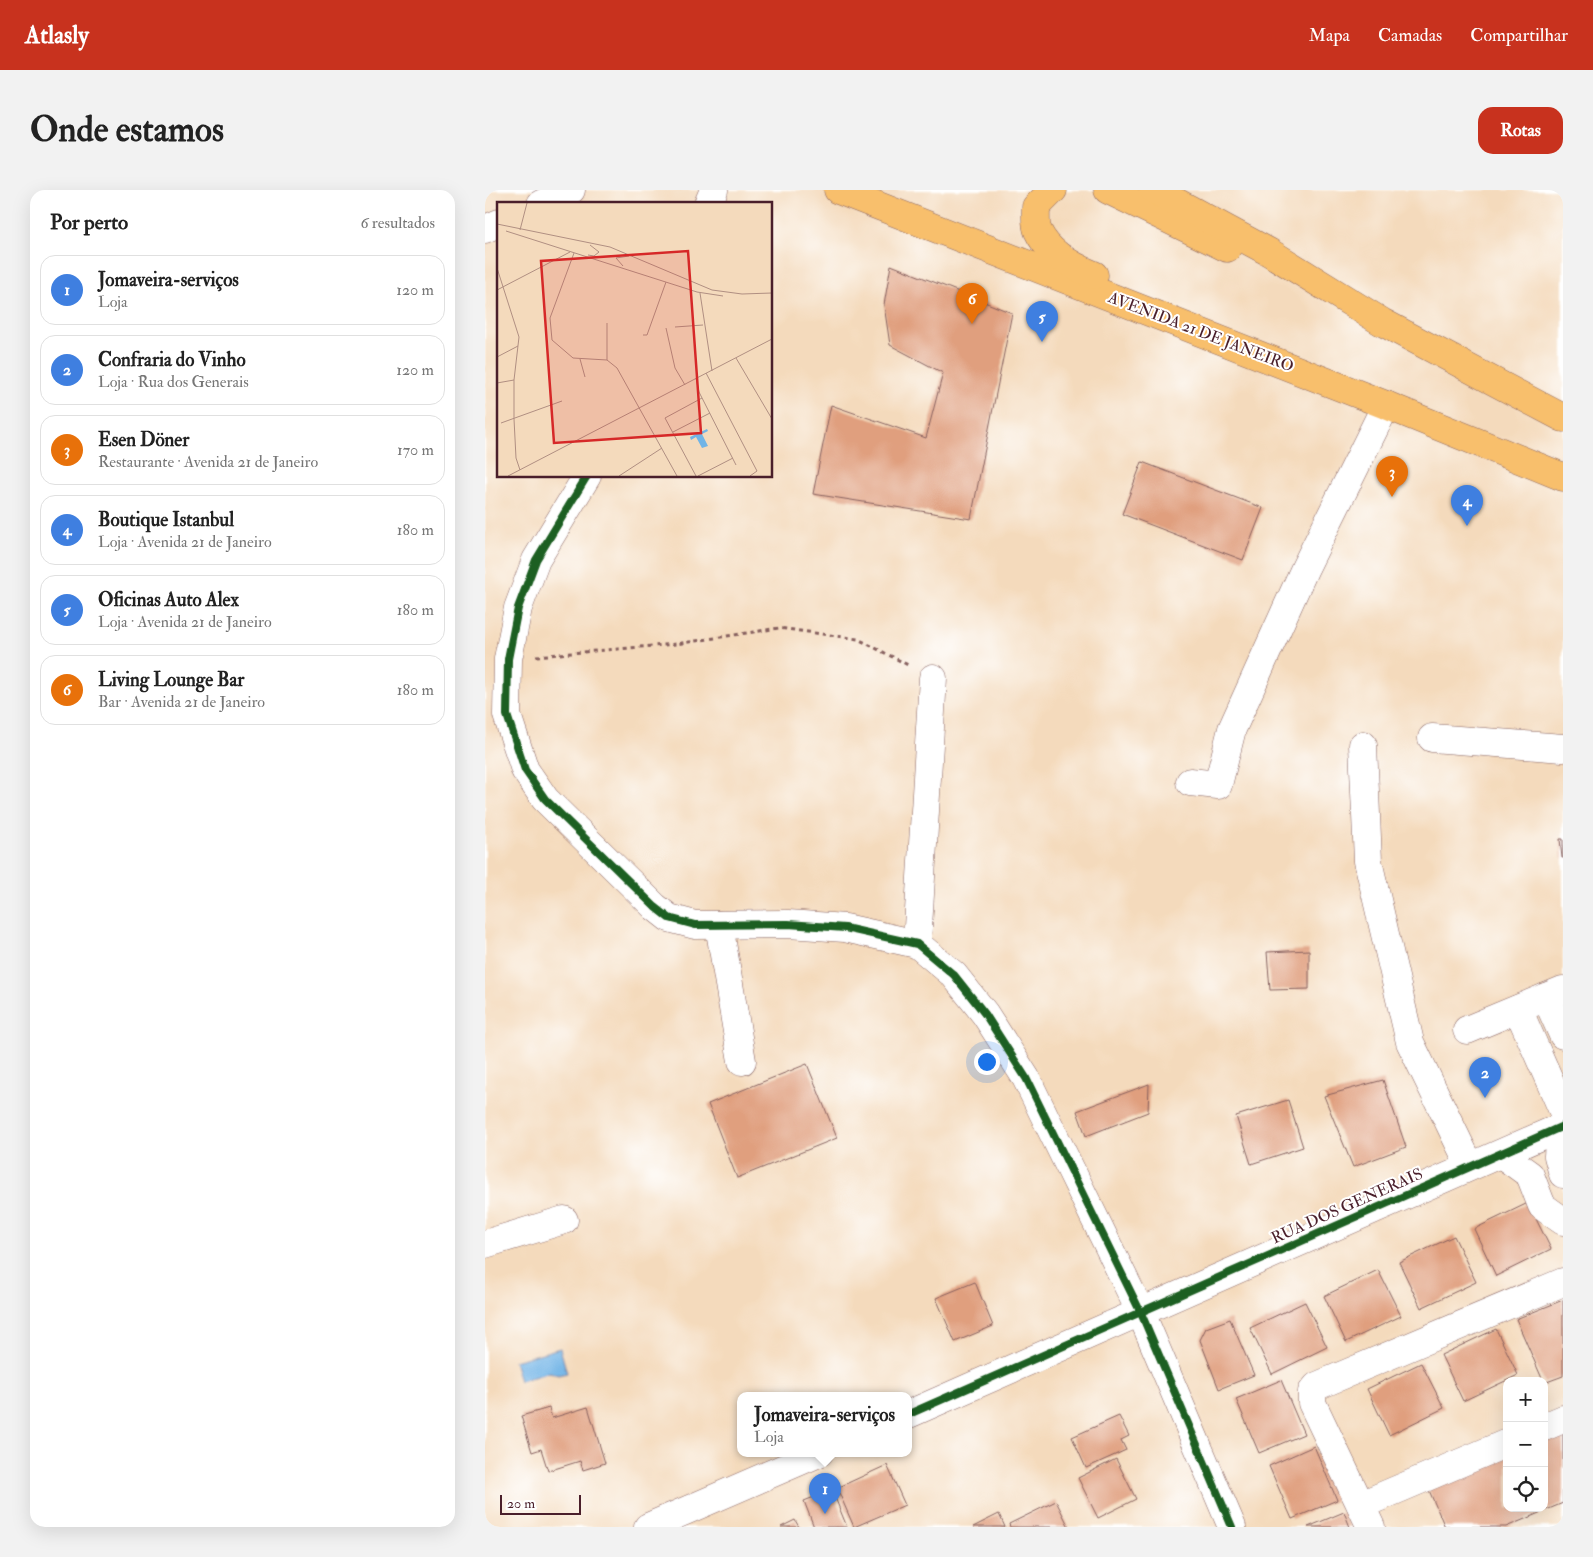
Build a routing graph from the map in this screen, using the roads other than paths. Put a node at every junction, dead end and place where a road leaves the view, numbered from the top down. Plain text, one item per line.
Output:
1 (571, 190) edge
2 (714, 190) edge
3 (838, 190) edge
4 (1053, 190) edge
5 (1108, 190) edge
6 (1154, 190) edge
7 (545, 202) edge
8 (709, 202) edge
9 (497, 224) edge
10 (485, 229) edge
11 (1382, 322) junction
12 (1353, 392) junction
13 (1386, 404) junction
14 (1563, 418) edge
15 (1563, 477) edge
16 (586, 478) edge
17 (933, 678) road end
18 (1432, 738) dead end
19 (1363, 745) dead end
20 (1563, 748) edge
21 (1190, 782) dead end
22 (719, 925) junction
23 (917, 944) junction
24 (1555, 993) edge
25 (1517, 1009) junction
26 (1467, 1030) dead end
27 (1563, 1035) edge
28 (742, 1061) dead end
29 (1562, 1121) edge
30 (1501, 1154) junction
31 (1470, 1166) junction
32 (1563, 1174) edge
33 (1557, 1212) edge
34 (564, 1220) dead end
35 (485, 1244) edge
36 (1563, 1282) edge
37 (1141, 1312) junction
38 (912, 1413) edge
39 (1563, 1419) edge
40 (1548, 1425) edge
41 (1503, 1445) edge
42 (810, 1457) edge
43 (1366, 1516) edge
44 (648, 1527) edge
45 (1232, 1527) edge

1 - 7 street
2 - 8 street
3 - 12 main road, AVENIDA 21 DE JANEIRO
4 - 12 main road
5 - 11 main road
6 - 11 main road
9 - 10 street
11 - 14 main road
12 - 13 main road, AVENIDA 21 DE JANEIRO
13 - 15 main road, AVENIDA 21 DE JANEIRO
13 - 21 street
16 - 22 street
17 - 23 street
18 - 20 street
19 - 31 street
22 - 23 street
22 - 28 street
23 - 37 street
24 - 25 street
24 - 27 street
25 - 26 street
25 - 29 street
29 - 30 street, RUA DOS GENERAIS
29 - 32 street
30 - 31 street, RUA DOS GENERAIS
30 - 33 street
31 - 37 street, RUA DOS GENERAIS
34 - 35 street
36 - 43 street
37 - 38 street, RUA DOS GENERAIS
37 - 45 street
39 - 40 street
41 - 43 street
42 - 44 street

